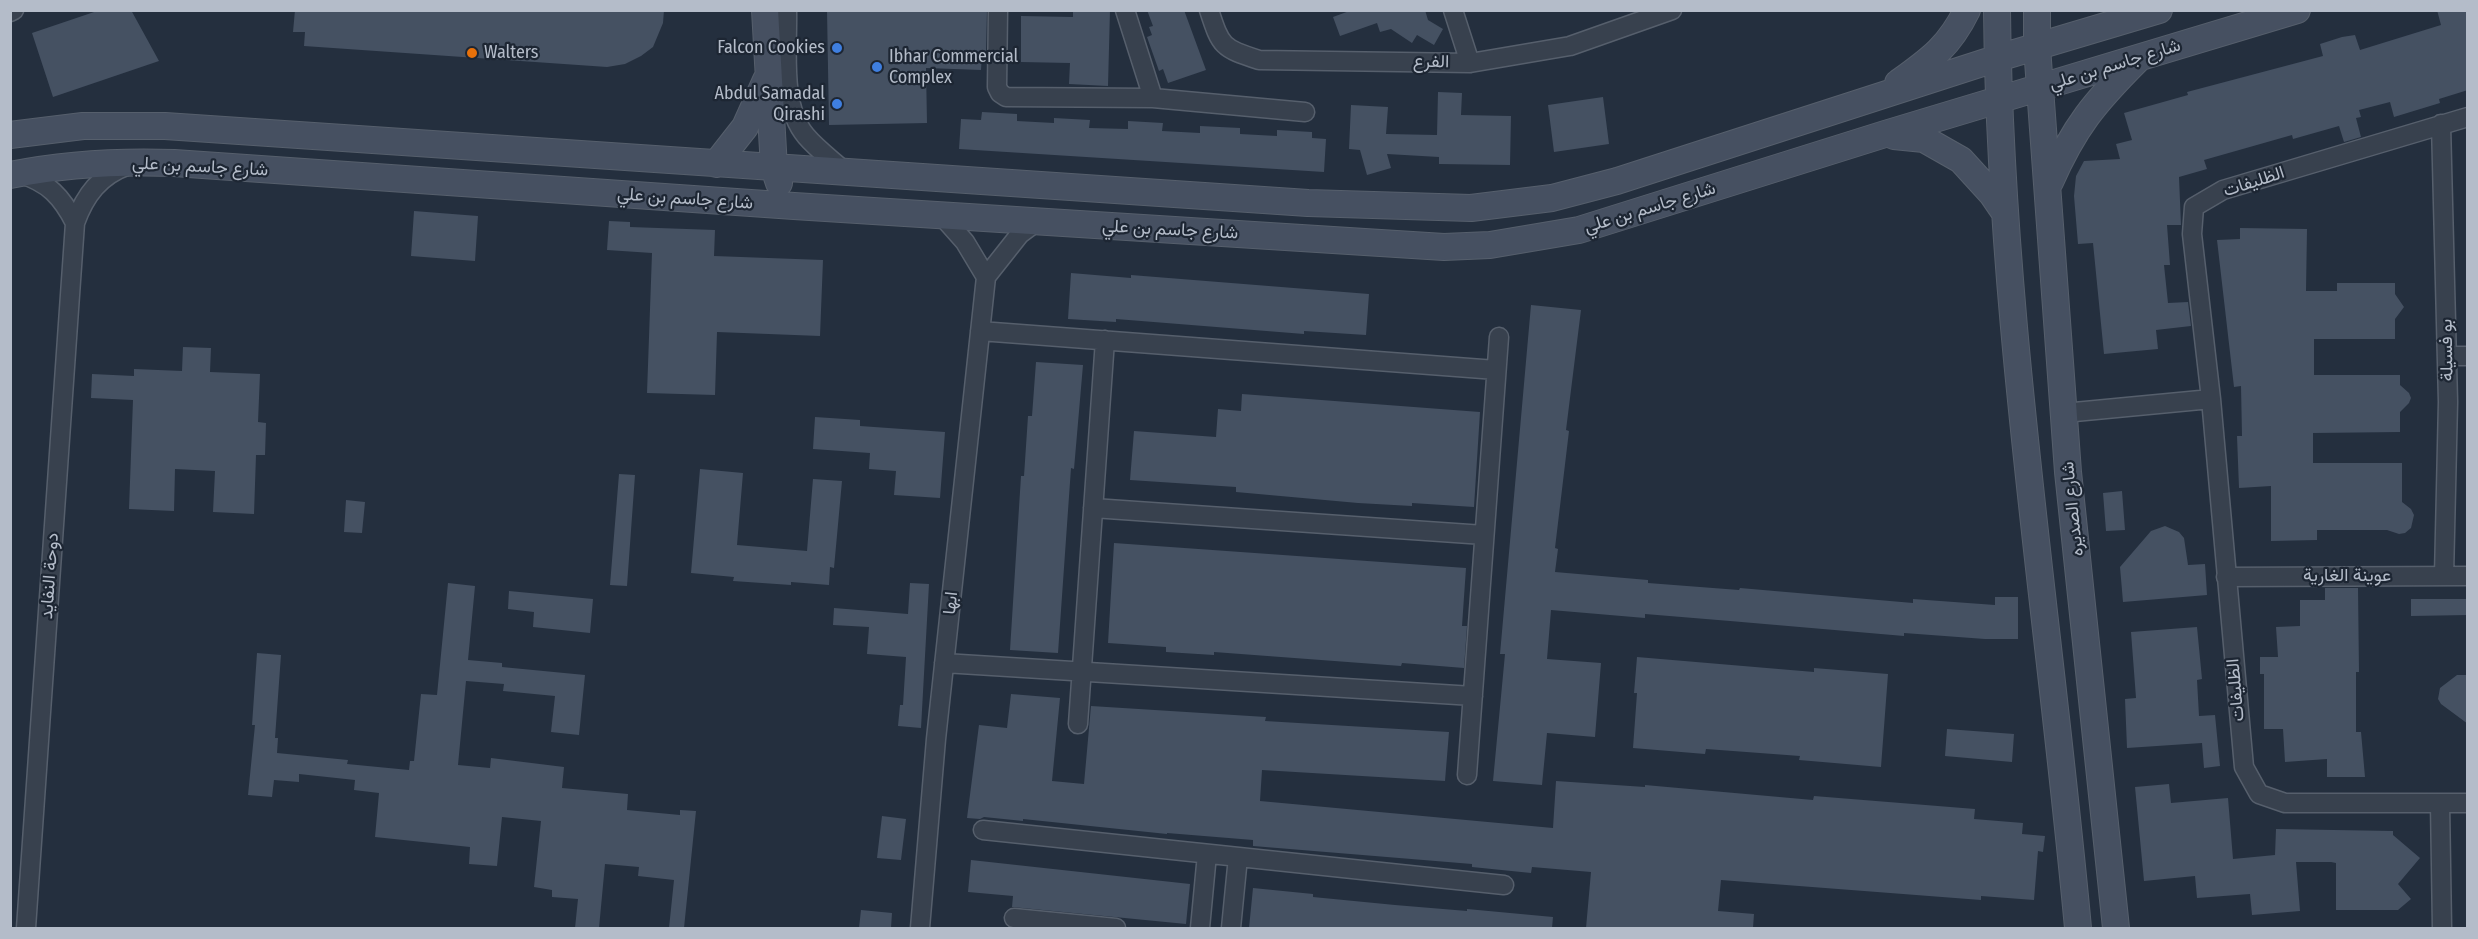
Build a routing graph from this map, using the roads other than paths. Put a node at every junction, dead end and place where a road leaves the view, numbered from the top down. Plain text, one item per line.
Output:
1 (765, 10) edge
2 (788, 10) edge
3 (998, 10) edge
4 (1125, 10) edge
5 (1209, 10) edge
6 (1453, 10) edge
7 (1672, 10) edge
8 (1967, 10) edge
9 (1997, 10) edge
10 (2037, 10) edge
11 (2297, 10) edge
12 (2149, 11) edge
13 (2037, 47) junction
14 (2140, 57) junction
15 (1998, 58) junction
16 (1470, 63) junction
17 (768, 74) junction
18 (2040, 88) junction
19 (1153, 98) junction
20 (1878, 98) junction
21 (2000, 100) junction
22 (1305, 112) dead end
23 (2468, 117) edge
24 (2441, 124) junction
25 (10, 135) edge
26 (1885, 135) junction
27 (136, 162) junction
28 (716, 164) junction
29 (774, 168) junction
30 (844, 171) junction
31 (14, 174) edge
32 (2048, 187) junction
33 (794, 206) junction
34 (2005, 213) junction
35 (942, 216) junction
36 (1036, 222) junction
37 (75, 223) junction
38 (986, 277) junction
39 (980, 331) junction
40 (1499, 337) dead end
41 (1105, 340) junction
42 (2448, 356) junction
43 (2468, 356) edge
44 (1496, 370) junction
45 (2211, 399) junction
46 (2064, 413) junction
47 (1093, 508) junction
48 (1484, 535) junction
49 (2444, 576) junction
50 (2468, 576) edge
51 (2226, 577) junction
52 (944, 663) junction
53 (1082, 671) junction
54 (1473, 696) junction
55 (1078, 724) dead end
56 (1467, 775) dead end
57 (2440, 803) junction
58 (2468, 803) edge
59 (983, 830) dead end
60 (1207, 854) junction
61 (1238, 857) junction
62 (1504, 885) dead end
63 (1014, 918) dead end
64 (2120, 925) edge
65 (26, 928) edge
66 (920, 928) edge
67 (1116, 928) edge
68 (1200, 928) edge
69 (1231, 928) edge
70 (2078, 928) edge
71 (2442, 928) edge

1 - 17 street
2 - 30 street
3 - 19 street
4 - 19 street
5 - 16 street, الفرع
6 - 16 street
7 - 16 street, الفرع
8 - 20 street
9 - 15 street
10 - 13 street, شارع الصديره
11 - 14 street, شارع جاسم بن علي
12 - 13 street, شارع جاسم بن علي
13 - 15 street, شارع جاسم بن علي
13 - 18 street, شارع الصديره
14 - 18 street, شارع جاسم بن علي
14 - 32 street
15 - 20 street, شارع جاسم بن علي
15 - 21 street
17 - 28 street
17 - 29 street
18 - 21 street, شارع جاسم بن علي
18 - 32 street, شارع الصديره
19 - 22 street
20 - 30 street, شارع جاسم بن علي
21 - 26 street, شارع جاسم بن علي
21 - 34 street
23 - 24 street, الظليفات
24 - 42 street, بو فسيلة
24 - 45 street, الظليفات
25 - 28 street, شارع جاسم بن علي
26 - 34 street
26 - 36 street, شارع جاسم بن علي
27 - 31 street, شارع جاسم بن علي
27 - 33 street, شارع جاسم بن علي
27 - 37 street, دوحة النفايد
28 - 29 street, شارع جاسم بن علي
29 - 30 street, شارع جاسم بن علي
29 - 33 street
31 - 37 street
32 - 46 street, شارع الصديره
33 - 35 street, شارع جاسم بن علي
34 - 70 street
35 - 36 street, شارع جاسم بن علي
35 - 38 street
36 - 38 street
37 - 65 street, دوحة النفايد
38 - 39 street, ابها
39 - 41 street
39 - 52 street, ابها
40 - 44 street
41 - 44 street
41 - 47 street
42 - 43 street
42 - 49 street, بو فسيلة
44 - 48 street
45 - 46 street
45 - 51 street, الظليفات
46 - 64 street, شارع الصديره
47 - 48 street
47 - 53 street
48 - 54 street
49 - 50 street, عوينة الغارية
49 - 51 street, عوينة الغارية
51 - 57 street, الظليفات
52 - 53 street
52 - 66 street, ابها
53 - 54 street
53 - 55 street
54 - 56 street
57 - 58 street, الظليفات
57 - 71 street
59 - 60 street
60 - 61 street
60 - 68 street
61 - 62 street
61 - 69 street
63 - 67 street

